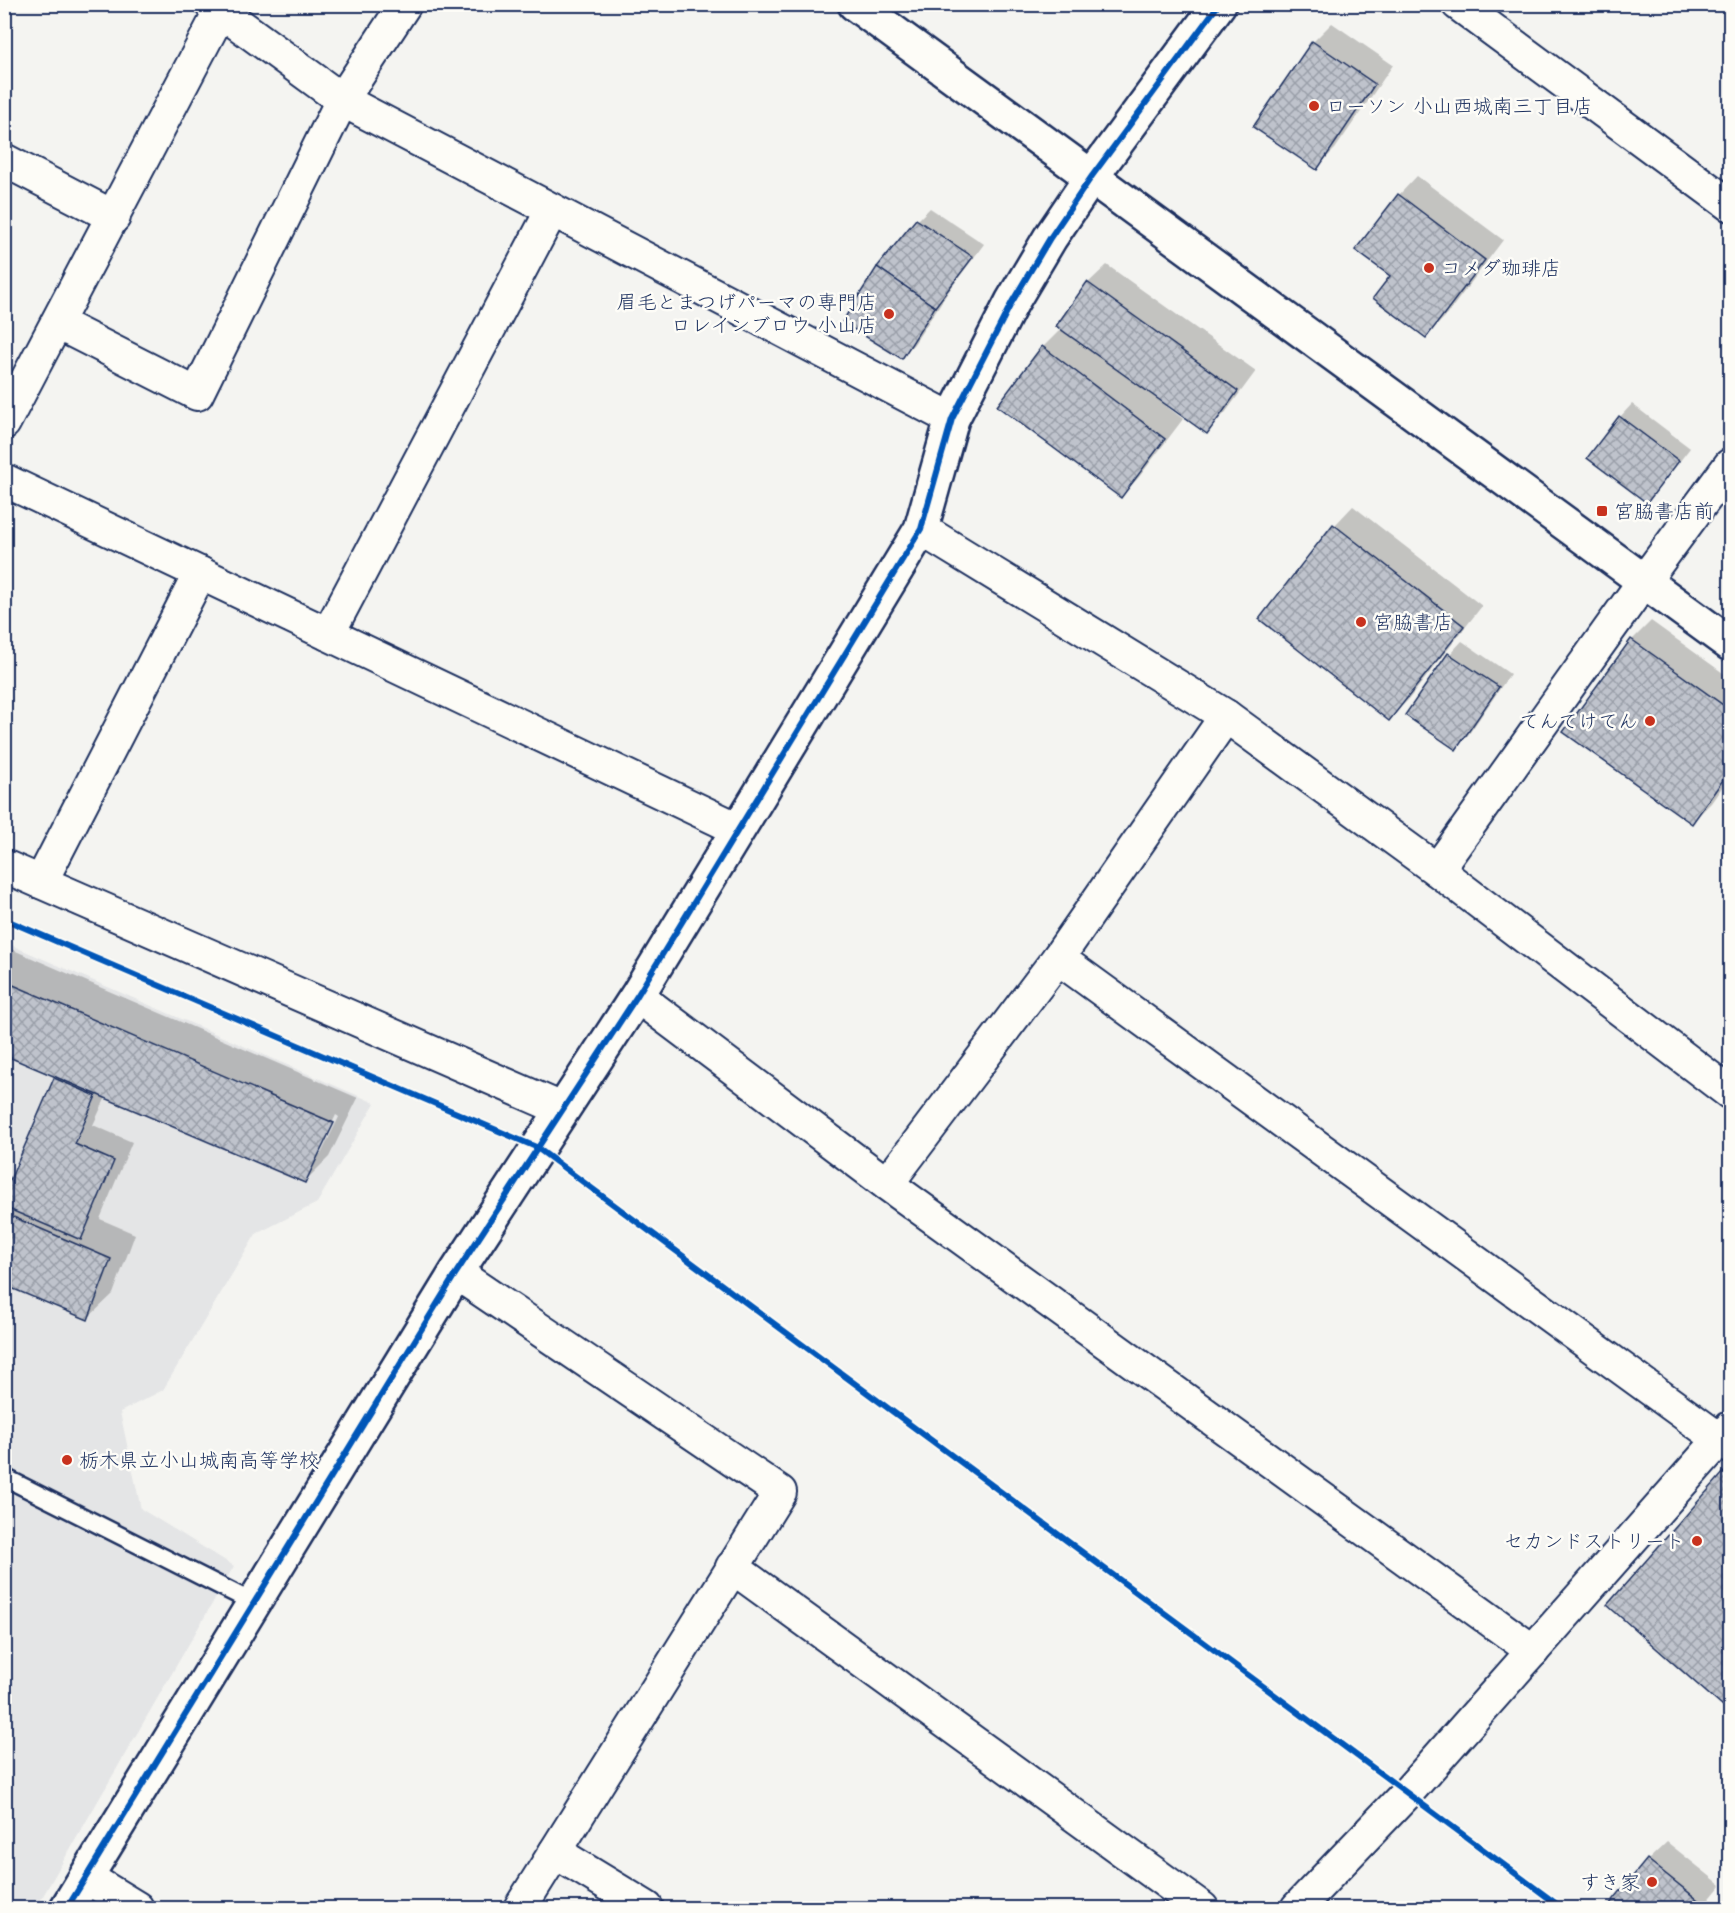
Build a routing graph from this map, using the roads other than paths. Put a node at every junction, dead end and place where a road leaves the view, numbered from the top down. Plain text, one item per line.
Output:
1 (405, 4) edge
2 (855, 4) edge
3 (1219, 4) edge
4 (1458, 4) edge
5 (215, 8) edge
6 (342, 100) junction
7 (4, 160) edge
8 (1092, 176) junction
9 (1731, 205) edge
10 (552, 210) junction
11 (114, 217) junction
12 (57, 323) junction
13 (952, 419) junction
14 (4, 423) edge
15 (1731, 465) edge
16 (4, 480) edge
17 (921, 529) junction
18 (200, 573) junction
19 (1644, 581) junction
20 (328, 634) junction
21 (1731, 644) edge
22 (1226, 716) junction
23 (738, 829) junction
24 (4, 866) edge
25 (1437, 870) junction
26 (41, 882) junction
27 (1058, 958) junction
28 (637, 996) junction
29 (1731, 1093) edge
30 (562, 1109) junction
31 (887, 1184) junction
32 (456, 1273) junction
33 (1727, 1438) edge
34 (4, 1477) edge
35 (732, 1567) junction
36 (254, 1603) junction
37 (1533, 1651) junction
38 (555, 1852) junction
39 (86, 1877) junction
40 (67, 1908) edge
41 (137, 1908) edge
42 (520, 1908) edge
43 (647, 1908) edge
44 (1202, 1908) edge
45 (1297, 1908) edge

1 - 6 street
2 - 8 street
3 - 8 street
4 - 9 street
5 - 6 street
5 - 11 street
6 - 10 street
6 - 12 street
7 - 11 street
8 - 13 street
8 - 19 street
10 - 13 street
10 - 20 street
11 - 12 street
12 - 14 street
13 - 17 street
15 - 19 street
16 - 18 street
17 - 22 street
17 - 23 street
18 - 20 street
18 - 26 street
19 - 21 street
19 - 25 street
20 - 23 street
22 - 25 street
22 - 27 street
23 - 28 street
24 - 26 street
25 - 29 street
26 - 30 street
27 - 31 street
27 - 33 street
28 - 30 street
28 - 31 street
30 - 32 street
31 - 37 street
32 - 35 street
32 - 36 street
33 - 37 street
34 - 36 lane
35 - 38 street
35 - 44 street
36 - 39 street
37 - 45 street
38 - 42 street
38 - 43 street
39 - 40 street
39 - 41 street

